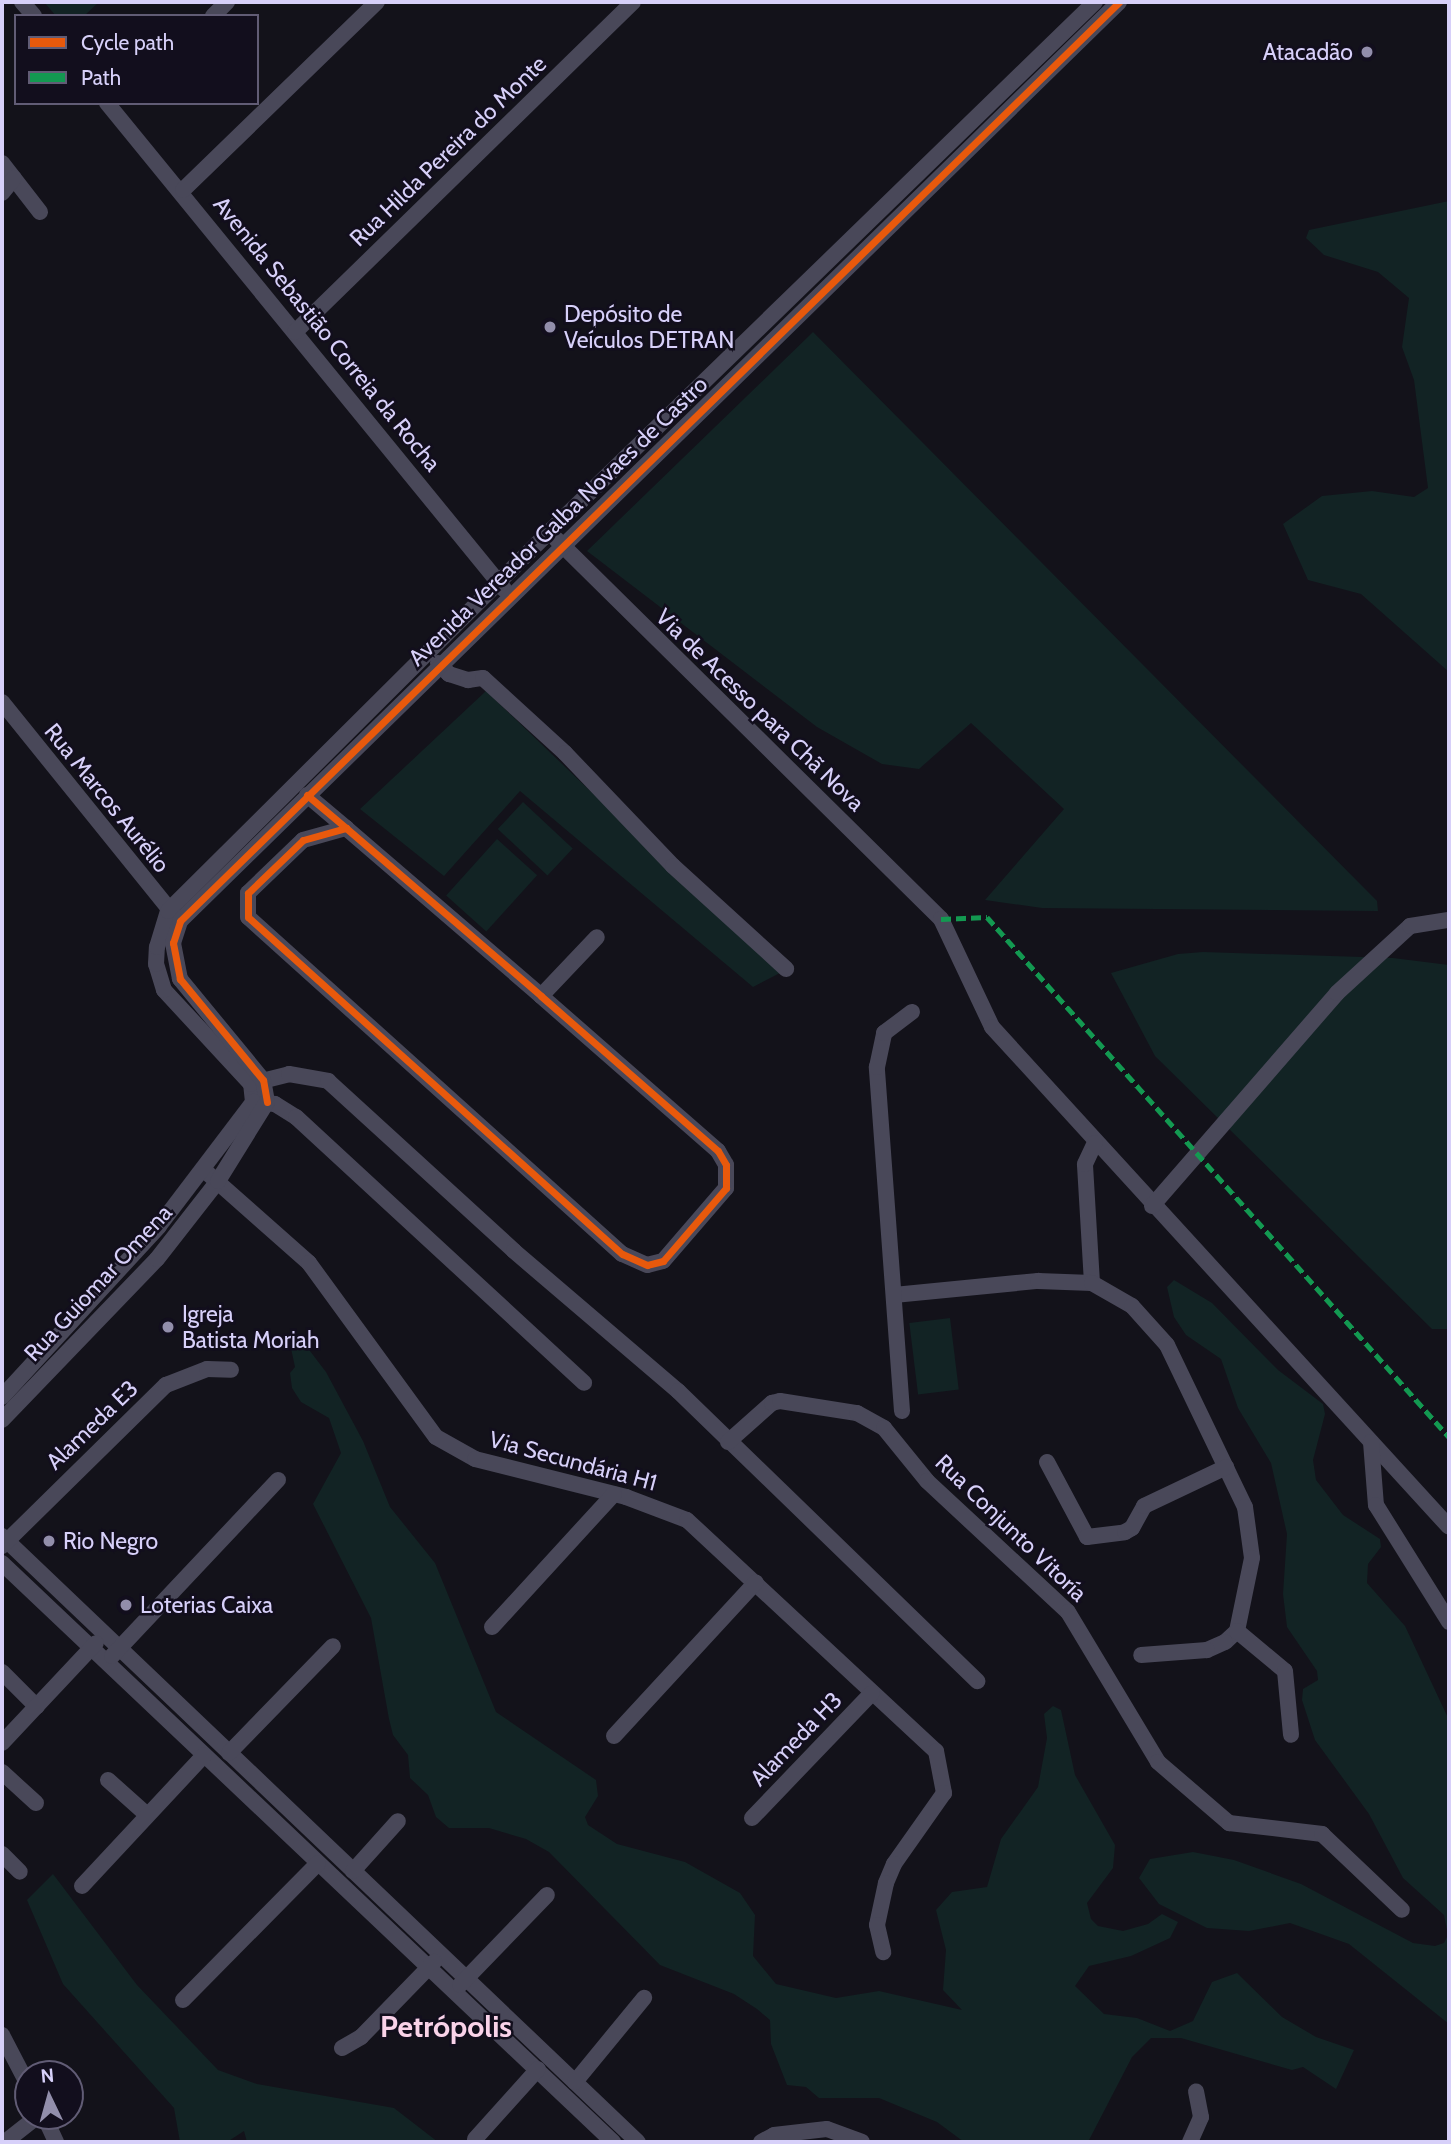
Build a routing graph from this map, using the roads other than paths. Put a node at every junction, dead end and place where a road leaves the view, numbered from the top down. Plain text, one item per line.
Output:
1 (377, 2) edge
2 (633, 2) edge
3 (1095, 2) edge
4 (1119, 2) edge
5 (115, 106) edge
6 (2, 163) edge
7 (14, 178) junction
8 (183, 190) junction
9 (2, 193) edge
10 (40, 212) dead end
11 (295, 332) junction
12 (549, 532) junction
13 (561, 545) junction
14 (498, 582) junction
15 (510, 595) junction
16 (438, 663) junction
17 (2, 702) edge
18 (307, 795) junction
19 (346, 828) junction
20 (174, 916) junction
21 (1449, 920) edge
22 (597, 937) dead end
23 (786, 969) dead end
24 (541, 996) junction
25 (912, 1012) dead end
26 (257, 1082) junction
27 (260, 1102) junction
28 (1095, 1143) junction
29 (204, 1170) junction
30 (218, 1181) junction
31 (1152, 1206) junction
32 (1093, 1283) junction
33 (894, 1295) junction
34 (231, 1370) dead end
35 (584, 1383) dead end
36 (2, 1397) edge
37 (902, 1410) dead end
38 (2, 1420) edge
39 (729, 1442) junction
40 (1371, 1442) junction
41 (1047, 1462) dead end
42 (1226, 1466) junction
43 (278, 1480) dead end
44 (614, 1494) junction
45 (1449, 1527) edge
46 (4, 1541) edge
47 (2, 1563) edge
48 (755, 1582) junction
49 (1449, 1622) edge
50 (492, 1627) dead end
51 (1237, 1631) junction
52 (103, 1635) junction
53 (333, 1646) dead end
54 (119, 1648) junction
55 (89, 1650) junction
56 (1140, 1656) dead end
57 (106, 1663) junction
58 (2, 1672) edge
59 (977, 1681) dead end
60 (873, 1693) junction
61 (37, 1707) junction
62 (1291, 1735) dead end
63 (614, 1736) dead end
64 (2, 1743) edge
65 (229, 1753) junction
66 (205, 1755) junction
67 (2, 1772) edge
68 (108, 1780) dead end
69 (36, 1803) dead end
70 (146, 1814) junction
71 (752, 1818) dead end
72 (398, 1821) dead end
73 (2, 1854) edge
74 (318, 1863) junction
75 (353, 1871) junction
76 (20, 1872) dead end
77 (82, 1886) dead end
78 (547, 1895) dead end
79 (1402, 1910) dead end
80 (883, 1952) dead end
81 (441, 1955) junction
82 (428, 1968) junction
83 (466, 1978) junction
84 (453, 1992) junction
85 (644, 1998) dead end
86 (183, 2000) dead end
87 (2, 2035) edge
88 (342, 2048) dead end
89 (15, 2060) edge
90 (538, 2069) junction
91 (575, 2082) junction
92 (1196, 2091) dead end
93 (20, 2130) edge
94 (475, 2139) dead end
95 (5, 2142) edge
96 (613, 2142) edge
97 (638, 2142) edge
98 (761, 2142) edge
99 (862, 2142) edge
100 (1190, 2142) edge

1 - 8 street
2 - 11 street, Rua Hilda Pereira do Monte
3 - 12 street, Avenida Vereador Galba Novaes de Castro
4 - 13 street, Avenida Vereador Galba Novaes de Castro
5 - 8 street, Avenida Sebastião Correia da Rocha
6 - 7 street
7 - 9 street
7 - 10 street
8 - 11 street, Avenida Sebastião Correia da Rocha
11 - 14 street, Avenida Sebastião Correia da Rocha
12 - 13 street, Via de Acesso para Chã Nova
12 - 14 street, Avenida Vereador Galba Novaes de Castro
13 - 15 street, Avenida Vereador Galba Novaes de Castro
13 - 28 street, Via de Acesso para Chã Nova
14 - 15 street, Avenida Sebastião Correia da Rocha
14 - 20 street, Avenida Vereador Galba Novaes de Castro
15 - 16 street, Avenida Vereador Galba Novaes de Castro
16 - 18 street, Avenida Vereador Galba Novaes de Castro
16 - 23 street
17 - 20 street, Rua Marcos Aurélio
18 - 19 street
18 - 20 street, Avenida Vereador Galba Novaes de Castro
19 - 24 street
19 - 24 street
20 - 26 street, Avenida Vereador Galba Novaes de Castro
21 - 31 street
22 - 24 street
25 - 33 street
26 - 27 street
26 - 39 street
27 - 29 street, Rua Guiomar Omena
27 - 30 street, Rua Guiomar Omena
27 - 35 street
28 - 31 street
28 - 32 street
29 - 30 street, Via Secundária H1
29 - 36 street, Rua Guiomar Omena
30 - 38 street, Rua Guiomar Omena
30 - 44 street, Via Secundária H1
31 - 40 street
32 - 33 street
32 - 42 street
33 - 37 street
34 - 46 street, Alameda E3
39 - 59 street
39 - 79 street, Rua Conjunto Vitoría
40 - 45 street
40 - 49 street
41 - 42 street
42 - 51 street
43 - 54 street
44 - 48 street, Via Secundária H1
44 - 50 street
46 - 52 street
47 - 55 street
48 - 60 street, Via Secundária H1
48 - 63 street
51 - 56 street
51 - 62 street
52 - 54 street
52 - 55 street
53 - 65 street
54 - 57 street
54 - 65 street
55 - 57 street
55 - 61 street
57 - 66 street
58 - 61 street
60 - 71 street, Alameda H3
60 - 80 street, Via Secundária H1
61 - 64 street
65 - 75 street
66 - 70 street
66 - 74 street
67 - 69 street
68 - 70 street
70 - 77 street
72 - 75 street
73 - 76 street
74 - 82 street
74 - 86 street
75 - 81 street
78 - 83 street
81 - 82 street
81 - 83 street
82 - 84 street
82 - 88 street
83 - 84 street
83 - 91 street
84 - 90 street
85 - 91 street
87 - 89 street
90 - 94 street
90 - 96 street
91 - 97 street
92 - 100 street
93 - 95 street
98 - 99 street

